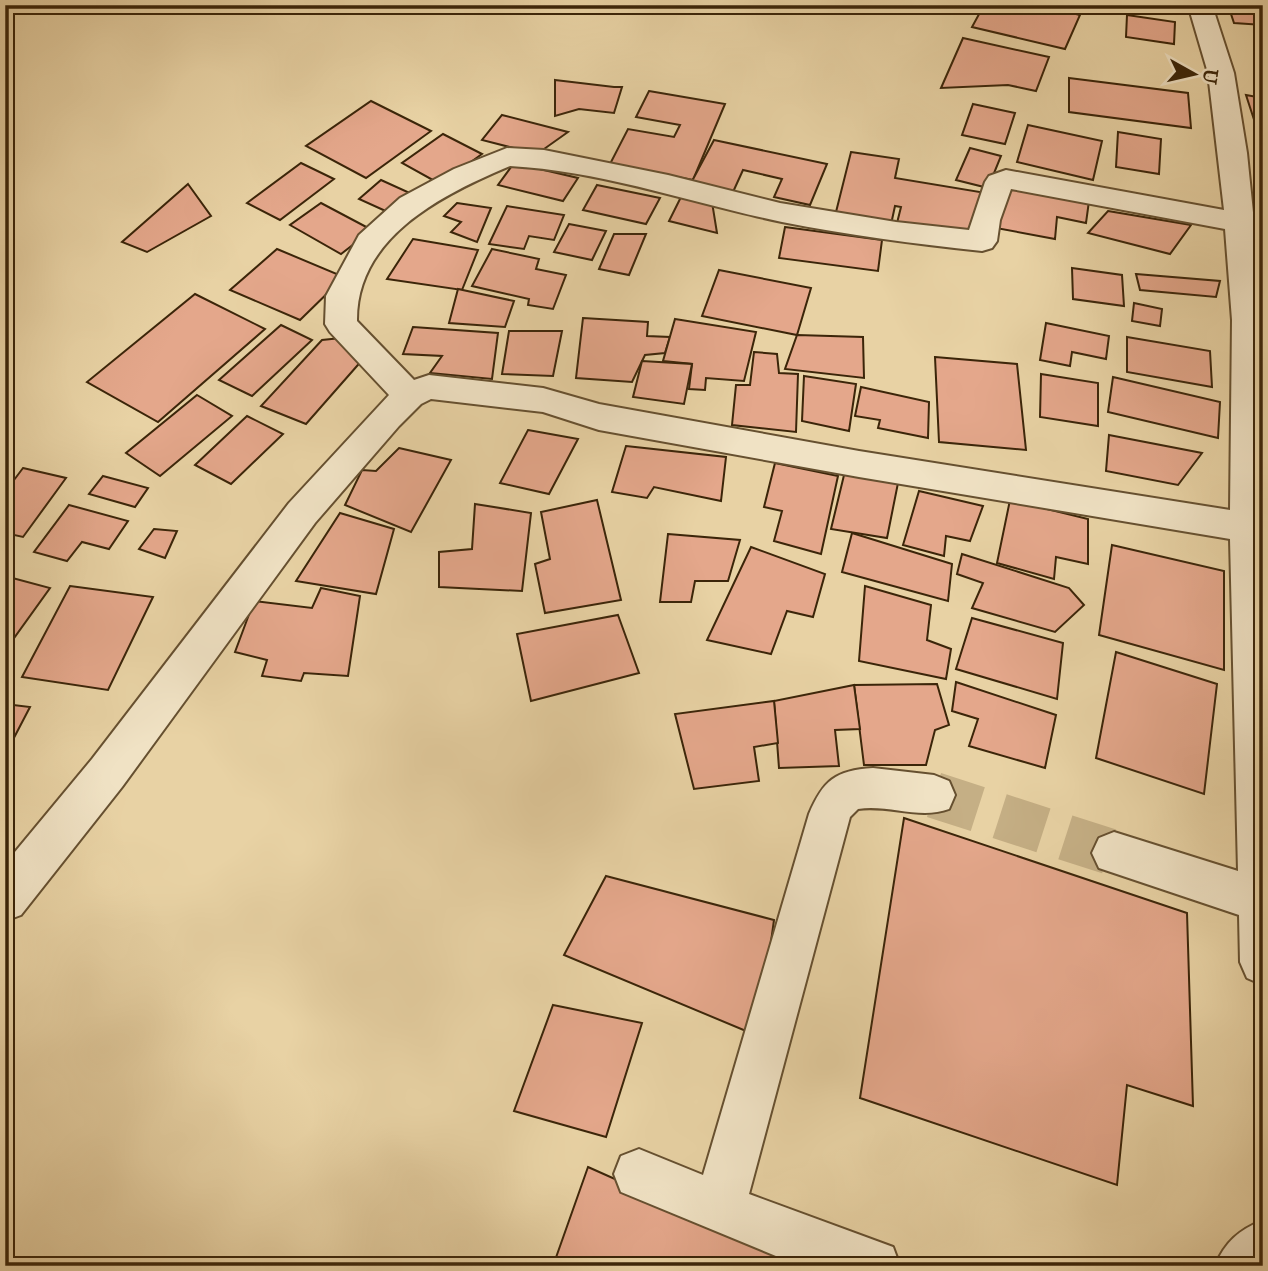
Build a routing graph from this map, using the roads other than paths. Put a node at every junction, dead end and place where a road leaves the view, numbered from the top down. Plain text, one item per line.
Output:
1 (1200, 5) edge
2 (1239, 222) junction
3 (409, 395) junction
4 (1248, 527) junction
5 (934, 794) tunnel mouth
6 (1114, 853) tunnel mouth
7 (5, 899) edge
8 (1259, 900) junction
9 (1263, 962) edge
10 (639, 1174) dead end
11 (720, 1206) junction
12 (1263, 1245) edge
13 (874, 1266) edge
14 (1241, 1266) edge

1 - 2 street
2 - 3 street
2 - 4 street
3 - 4 street
3 - 7 street
4 - 8 street
5 - 11 street
6 - 8 street
8 - 9 street
10 - 11 street
11 - 13 street
12 - 14 street

